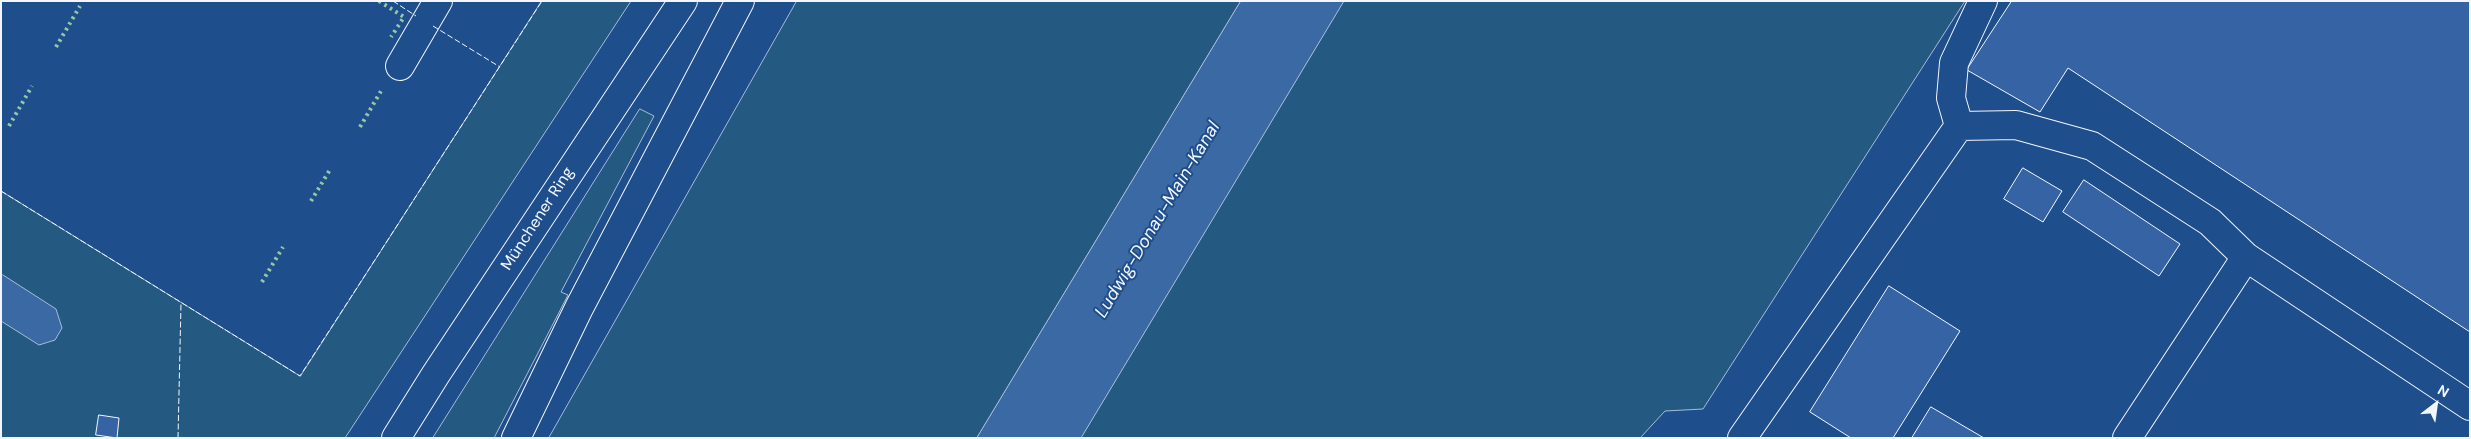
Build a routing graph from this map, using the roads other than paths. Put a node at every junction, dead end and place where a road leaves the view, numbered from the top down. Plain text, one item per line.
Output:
1 (438, 1) edge
2 (683, 1) edge
3 (740, 1) edge
4 (1983, 1) edge
5 (400, 66) dead end
6 (1959, 126) junction
7 (2246, 256) junction
8 (2470, 406) edge
9 (396, 438) edge
10 (516, 438) edge
11 (1742, 438) edge
12 (2127, 438) edge

1 - 5 main road
2 - 9 main road, Münchener Ring
3 - 10 main road
4 - 6 main road
6 - 7 main road
6 - 11 main road
7 - 8 main road
7 - 12 main road

